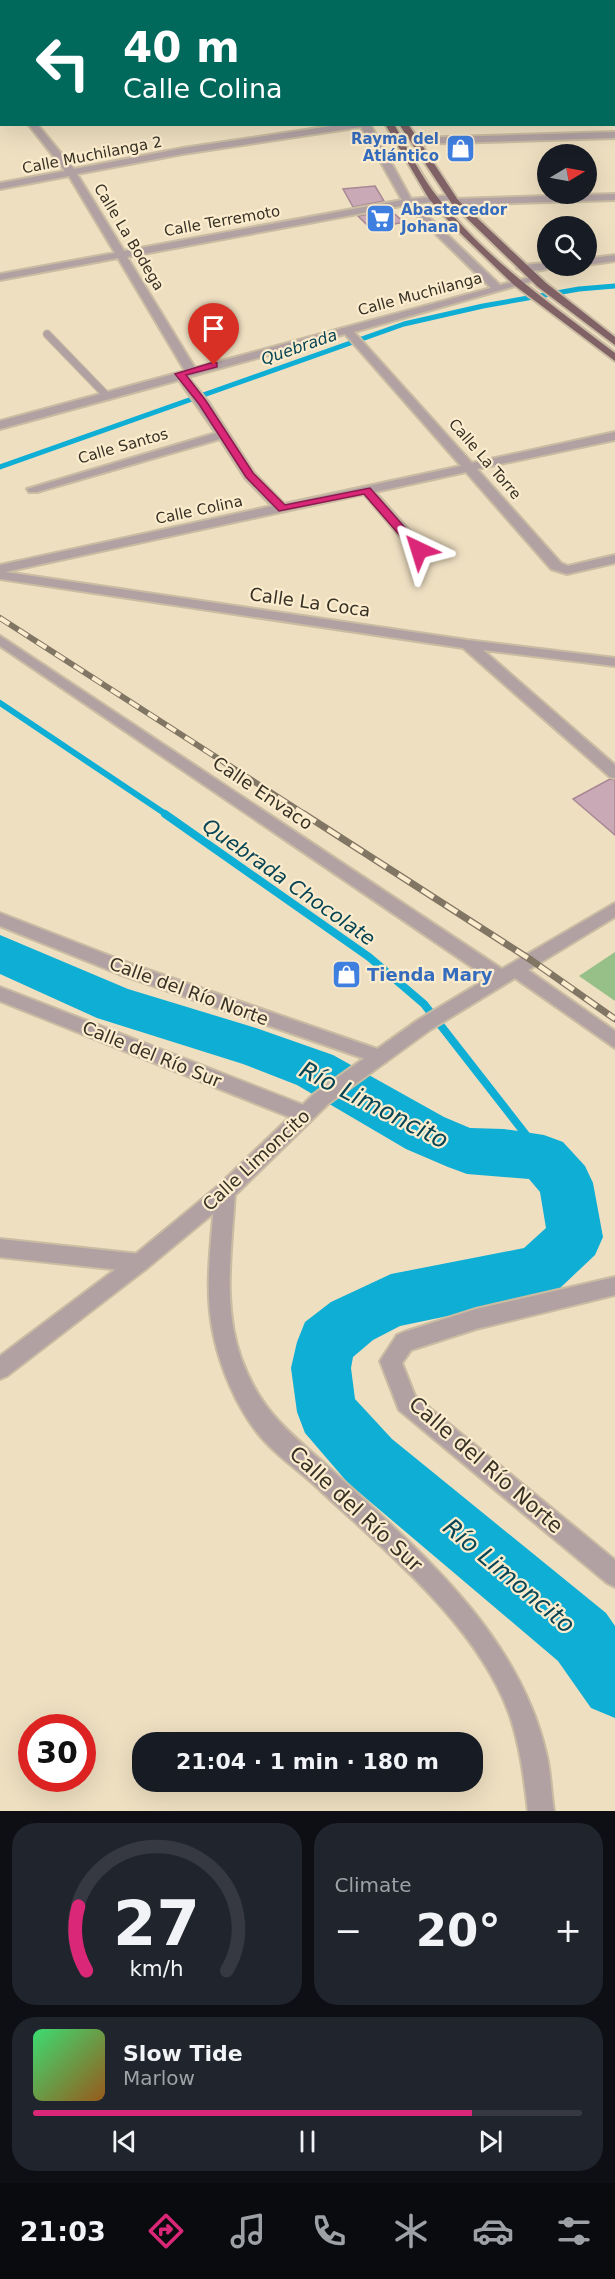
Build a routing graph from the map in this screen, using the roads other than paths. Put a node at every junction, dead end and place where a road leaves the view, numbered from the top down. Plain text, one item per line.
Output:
1 (34, 126) edge
2 (358, 126) edge
3 (366, 126) edge
4 (389, 126) edge
5 (404, 126) edge
6 (615, 135) edge
7 (414, 141) junction
8 (72, 173) junction
9 (0, 186) edge
10 (615, 197) edge
11 (434, 199) junction
12 (453, 200) junction
13 (408, 202) junction
14 (123, 254) junction
15 (615, 258) edge
16 (597, 260) edge
17 (537, 267) edge
18 (522, 268) junction
19 (0, 277) edge
20 (538, 282) junction
21 (518, 283) junction
22 (497, 288) junction
23 (349, 332) junction
24 (47, 334) dead end
25 (615, 342) edge
26 (615, 358) edge
27 (186, 373) junction
28 (106, 395) junction
29 (0, 424) edge
30 (223, 435) junction
31 (615, 436) edge
32 (471, 468) junction
33 (33, 489) dead end
34 (367, 490) junction
35 (282, 509) junction
36 (419, 550) dead end
37 (615, 560) edge
38 (0, 569) edge
39 (0, 575) edge
40 (0, 640) edge
41 (467, 644) junction
42 (615, 662) edge
43 (615, 773) edge
44 (615, 909) edge
45 (0, 919) edge
46 (509, 974) junction
47 (0, 994) edge
48 (615, 1041) edge
49 (372, 1063) junction
50 (304, 1114) junction
51 (225, 1192) junction
52 (0, 1248) edge
53 (139, 1263) junction
54 (615, 1286) edge
55 (0, 1369) edge
56 (615, 1575) edge
57 (541, 1811) edge

1 - 8 street, Calle La Bodega
2 - 8 street, Calle Muchilanga 2
3 - 13 street
4 - 11 highway
5 - 7 highway
6 - 7 street
7 - 12 highway
8 - 9 street, Calle Muchilanga 2
8 - 14 street, Calle La Bodega
10 - 12 street, Calle Terremoto
11 - 12 street, Calle Terremoto
11 - 13 street, Calle Terremoto
11 - 21 highway
12 - 18 highway
13 - 14 street, Calle Terremoto
13 - 22 street
14 - 19 street, Calle Terremoto
14 - 27 street, Calle La Bodega
15 - 16 street
17 - 18 street
18 - 20 highway
20 - 21 street, Calle Muchilanga
20 - 25 highway
21 - 22 street, Calle Muchilanga
21 - 26 highway
22 - 23 street, Calle Muchilanga
23 - 27 street, Calle Muchilanga
23 - 32 street, Calle La Torre
24 - 28 lane
27 - 28 street, Calle Muchilanga
27 - 30 street, Calle La Bodega
28 - 29 street, Calle Muchilanga
30 - 33 street, Calle Santos
30 - 35 street, Calle La Bodega
31 - 32 street, Calle Colina
32 - 34 street, Calle Colina
32 - 37 street, Calle La Torre
34 - 35 street, Calle Colina
34 - 36 street
35 - 38 street, Calle Colina
39 - 41 street, Calle La Coca
40 - 46 street, Calle Envaco
41 - 42 street, Calle La Coca
41 - 43 street
44 - 46 street, Calle Limoncito
45 - 49 street, Calle del Río Norte
46 - 48 street, Calle Envaco
46 - 49 street, Calle Limoncito
47 - 50 street, Calle del Río Sur
49 - 50 street, Calle Limoncito
50 - 51 street, Calle Limoncito
51 - 53 street, Calle Limoncito
51 - 57 street, Calle del Río Sur
52 - 53 street
53 - 55 street, Calle Limoncito
54 - 56 street, Calle del Río Norte

